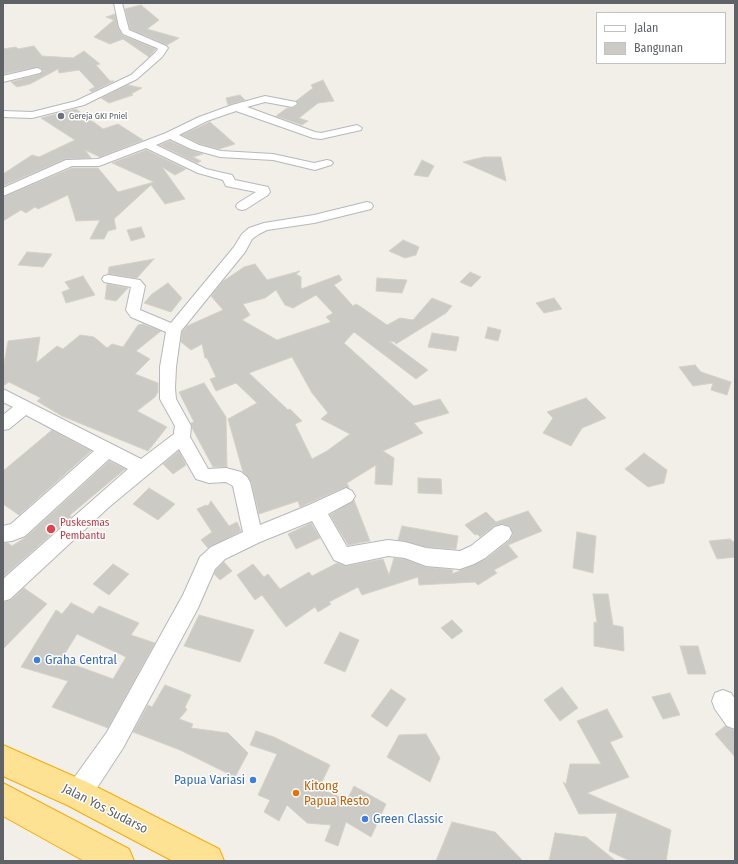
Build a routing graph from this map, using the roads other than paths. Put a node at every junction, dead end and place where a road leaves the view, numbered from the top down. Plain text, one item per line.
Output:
1 (118, 3) edge
2 (37, 71) dead end
3 (3, 79) edge
4 (292, 104) dead end
5 (236, 107) junction
6 (3, 114) edge
7 (357, 128) dead end
8 (170, 135) junction
9 (146, 144) junction
10 (327, 163) dead end
11 (3, 192) edge
12 (242, 206) dead end
13 (367, 206) dead end
14 (109, 279) dead end
15 (174, 330) junction
16 (3, 395) edge
17 (25, 407) junction
18 (3, 424) edge
19 (181, 438) junction
20 (106, 450) junction
21 (142, 468) junction
22 (346, 496) dead end
23 (316, 510) junction
24 (502, 532) dead end
25 (3, 534) edge
26 (253, 536) junction
27 (3, 592) edge
28 (3, 760) edge
29 (78, 794) junction
30 (3, 799) edge
31 (117, 861) edge
32 (207, 861) edge

1 - 6 street
2 - 3 street
4 - 5 street
5 - 7 street
5 - 8 street
8 - 9 street
8 - 10 street
9 - 11 street
9 - 12 street
13 - 15 street
14 - 15 street
15 - 19 street
16 - 17 street
17 - 18 street
17 - 20 street
19 - 21 street
19 - 26 street
20 - 21 street
20 - 25 street
21 - 27 street
22 - 23 street
23 - 24 street
23 - 26 street
26 - 29 street
28 - 29 highway, Jalan Yos Sudarso
29 - 32 highway, Jalan Yos Sudarso
30 - 31 highway

